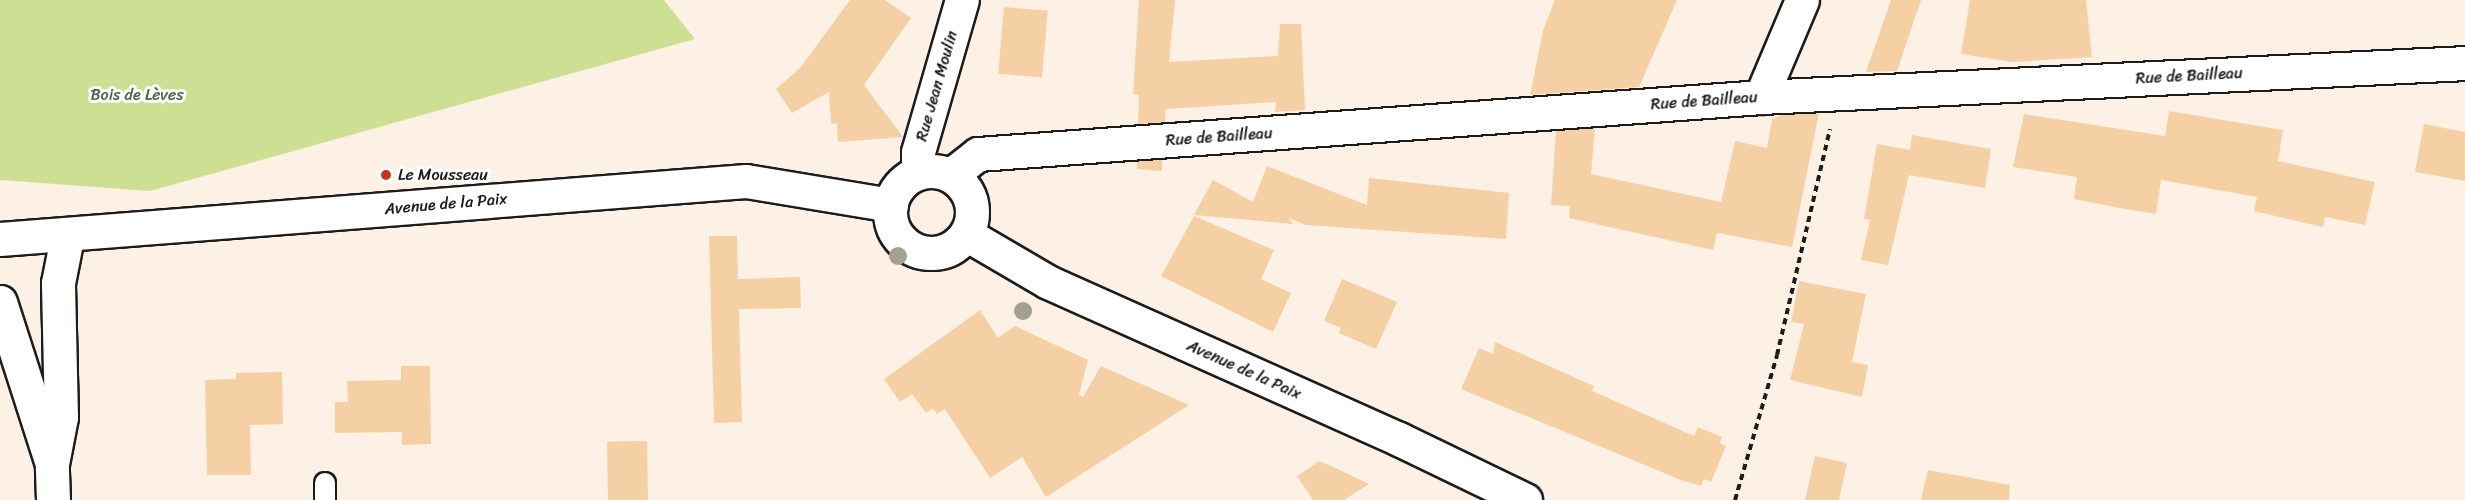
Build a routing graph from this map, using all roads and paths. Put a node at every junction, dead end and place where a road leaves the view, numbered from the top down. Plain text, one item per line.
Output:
1 (962, 0) edge
2 (1802, 0) edge
3 (2465, 63) edge
4 (1839, 93) junction
5 (1761, 97) junction
6 (918, 173) junction
7 (951, 175) junction
8 (891, 205) junction
9 (966, 234) junction
10 (67, 237) junction
11 (0, 239) edge
12 (0, 302) edge
13 (52, 464) junction
14 (53, 500) edge
15 (1525, 500) edge
16 (1735, 500) edge

1 - 6 street, Rue Jean Moulin
2 - 5 street
3 - 4 street, Rue de Bailleau
4 - 5 street, Rue de Bailleau
4 - 16 path
5 - 7 street, Rue de Bailleau
6 - 7 street
6 - 8 street
7 - 9 street
8 - 9 street
8 - 10 street, Avenue de la Paix
9 - 15 street, Avenue de la Paix
10 - 11 street, Avenue de la Paix
10 - 13 street
12 - 13 street
13 - 14 street

